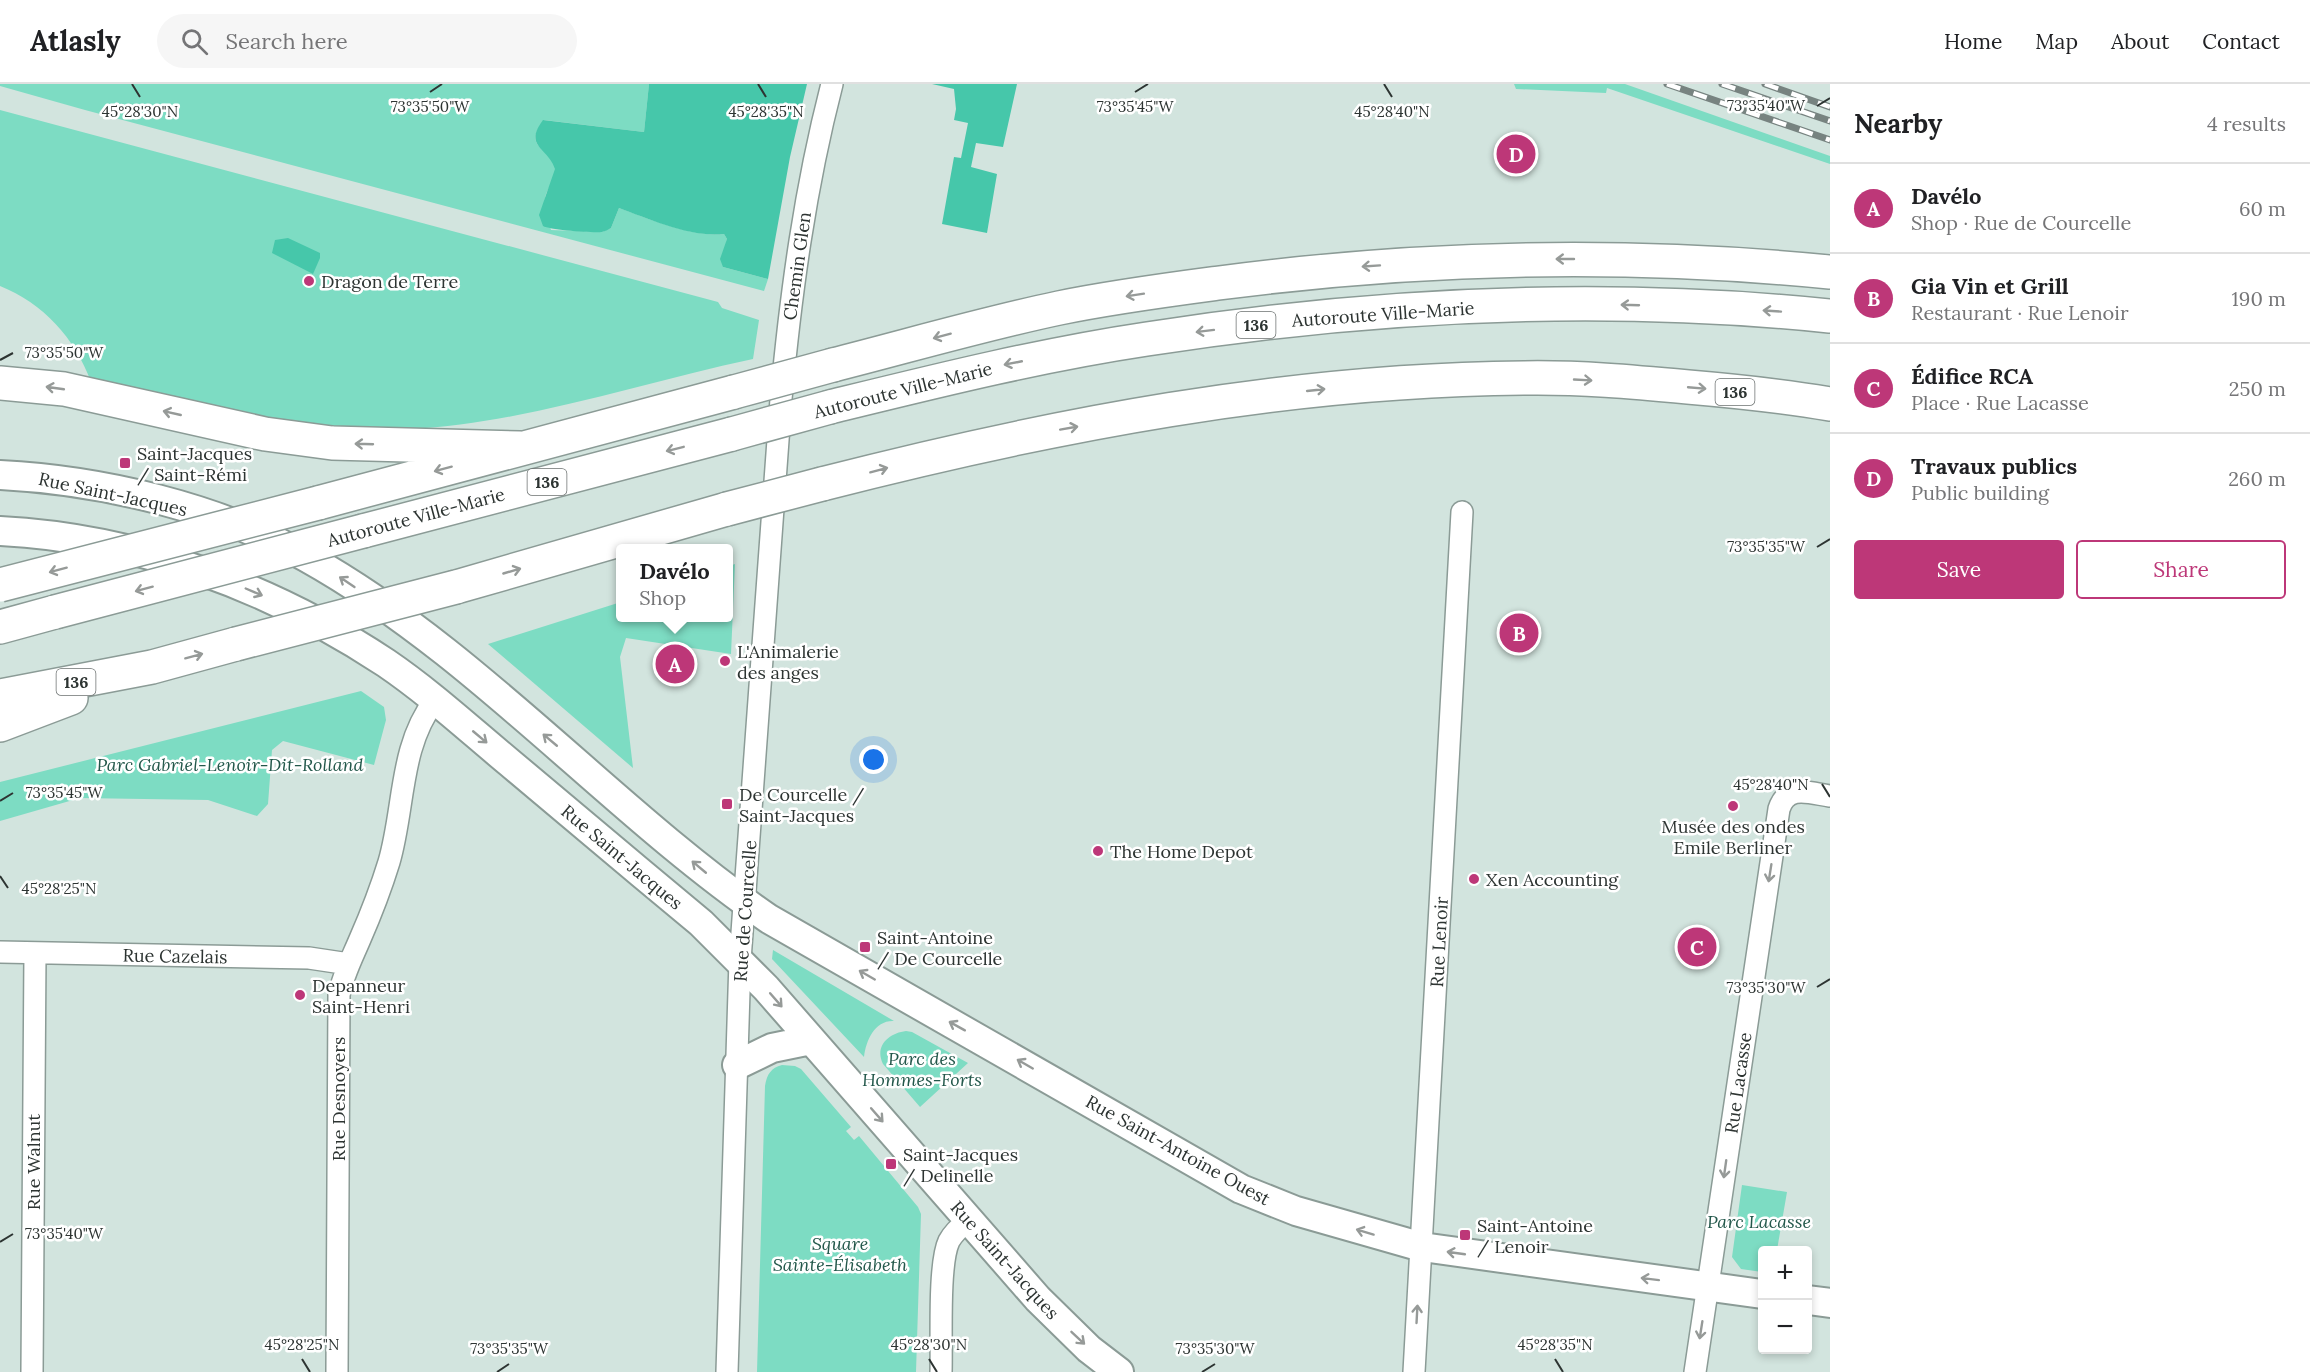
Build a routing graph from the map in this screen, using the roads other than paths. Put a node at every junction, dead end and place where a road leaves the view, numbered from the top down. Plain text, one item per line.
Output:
1 (832, 84) edge
2 (1830, 272) edge
3 (1830, 316) edge
4 (0, 383) edge
5 (1830, 404) edge
6 (520, 448) junction
7 (777, 450) joint
8 (0, 475) edge
9 (1462, 512) dead end
10 (0, 531) edge
11 (0, 585) edge
12 (0, 627) edge
13 (152, 667) junction
14 (0, 696) edge
15 (435, 700) junction
16 (0, 725) edge
17 (1830, 796) edge
18 (745, 903) junction
19 (0, 952) edge
20 (35, 953) junction
21 (740, 960) junction
22 (349, 964) junction
23 (811, 1040) junction
24 (737, 1065) junction
25 (969, 1220) junction
26 (1422, 1247) junction
27 (1707, 1287) junction
28 (1758, 1293) edge
29 (1812, 1301) edge
30 (1830, 1303) edge
31 (32, 1372) edge
32 (337, 1372) edge
33 (727, 1372) edge
34 (941, 1372) edge
35 (1119, 1372) edge
36 (1414, 1372) edge
37 (1695, 1372) edge

1 - 7 street, Chemin Glen
2 -> 6 highway, bridge
3 -> 12 highway, Autoroute Ville-Marie / 136, bridge
6 -> 4 highway
13 -> 5 highway, 136, bridge
6 -> 11 highway, bridge
7 - 18 street, Rue de Courcelle
18 -> 8 main road, Rue Saint-Jacques
9 - 26 street, Rue Lenoir
10 -> 15 main road, Rue Saint-Jacques
13 - 14 highway, 136
13 - 16 highway
15 -> 21 main road, Rue Saint-Jacques
15 - 22 street, Rue Desnoyers
17 -> 27 street, Rue Lacasse
18 - 21 street, Rue de Courcelle
26 -> 18 main road, Rue Saint-Antoine Ouest
19 - 20 street, Rue Cazelais
20 - 22 street, Rue Cazelais
20 - 31 street, Rue Walnut
21 -> 23 main road, Rue Saint-Jacques
21 - 24 street, Rue de Courcelle
22 - 32 street, Rue Desnoyers
23 - 24 main road
23 -> 25 main road, Rue Saint-Jacques
24 - 33 street, Rue de Courcelle
25 - 34 street
25 -> 35 main road, Rue Saint-Jacques
27 -> 26 main road, Rue Saint-Antoine Ouest
36 -> 26 street, Rue Lenoir
27 - 28 main road, Rue Saint-Antoine Ouest
27 -> 37 street, Rue Lacasse
29 - 30 main road

